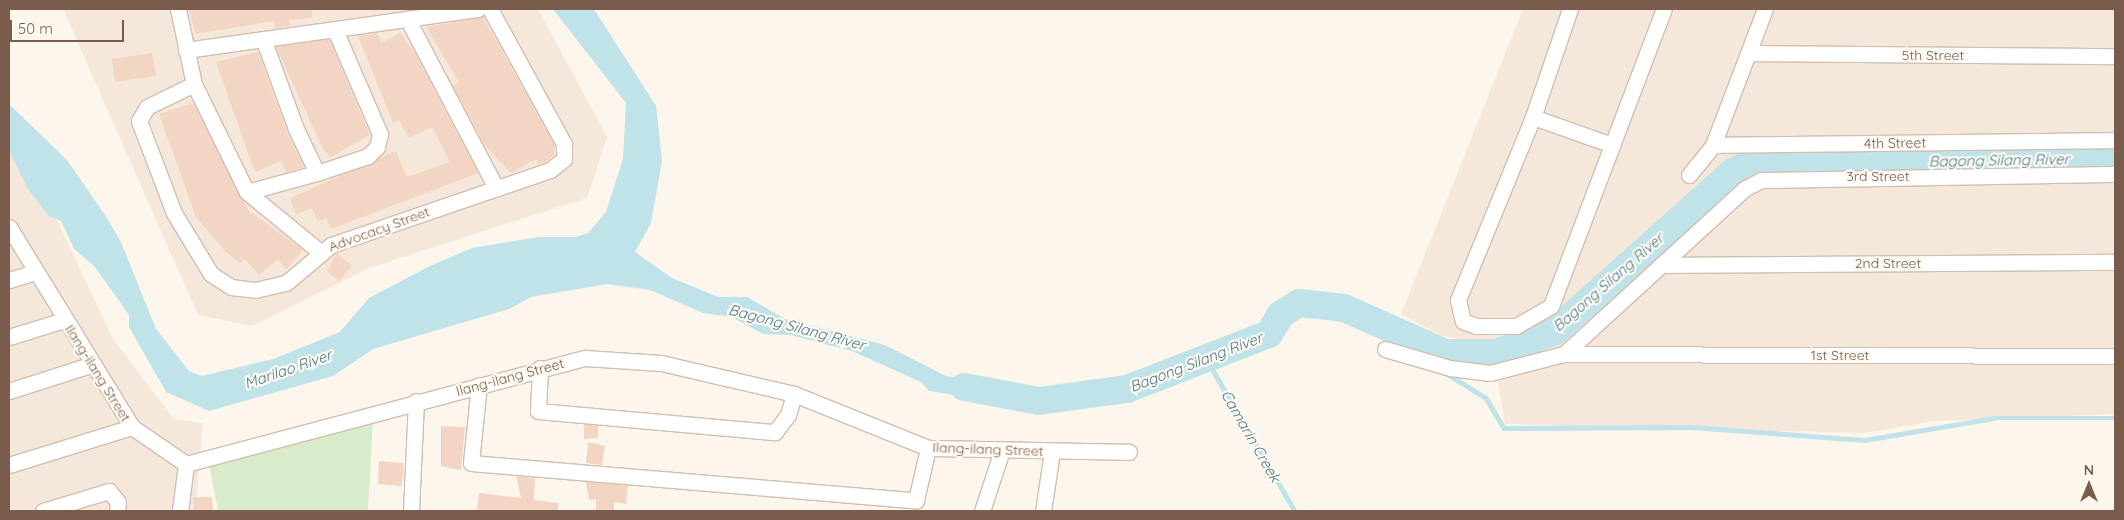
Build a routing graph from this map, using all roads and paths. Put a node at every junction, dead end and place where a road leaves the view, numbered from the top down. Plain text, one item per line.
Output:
1 (178, 9) edge
2 (478, 9) edge
3 (490, 9) edge
4 (1570, 9) edge
5 (1664, 9) edge
6 (1765, 9) edge
7 (409, 22) junction
8 (335, 30) junction
9 (264, 41) junction
10 (186, 50) junction
11 (1750, 54) junction
12 (2115, 56) edge
13 (194, 84) junction
14 (1533, 117) junction
15 (2115, 140) edge
16 (1612, 145) junction
17 (1713, 145) junction
18 (318, 173) junction
19 (2115, 174) edge
20 (1689, 175) dead end
21 (496, 188) junction
22 (247, 192) junction
23 (9, 227) edge
24 (320, 252) junction
25 (2115, 262) edge
26 (1661, 265) junction
27 (36, 272) junction
28 (9, 280) edge
29 (64, 320) junction
30 (9, 337) edge
31 (1385, 349) dead end
32 (1564, 354) junction
33 (2115, 356) edge
34 (90, 365) junction
35 (540, 368) junction
36 (479, 385) junction
37 (9, 391) edge
38 (794, 394) junction
39 (416, 401) junction
40 (132, 427) junction
41 (928, 448) junction
42 (1002, 450) junction
43 (1052, 452) junction
44 (1130, 452) dead end
45 (186, 464) junction
46 (9, 465) edge
47 (43, 511) edge
48 (117, 511) edge
49 (180, 511) edge
50 (411, 511) edge
51 (982, 511) edge
52 (1043, 511) edge

1 - 10 street
2 - 7 street
3 - 21 street, Advocacy Street
4 - 14 street
5 - 16 street
6 - 11 street
7 - 8 street
7 - 21 street
8 - 9 street
8 - 18 street
9 - 10 street
9 - 18 street
10 - 13 street
11 - 12 street, 5th Street
11 - 17 street
13 - 22 street
13 - 24 street, Advocacy Street
14 - 16 street
14 - 16 street
15 - 17 street, 4th Street
17 - 20 street
18 - 22 street
19 - 26 street, 3rd Street
21 - 24 street, Advocacy Street
22 - 24 street
23 - 27 street, Ilang-ilang Street
25 - 26 street, 2nd Street
26 - 32 street
27 - 28 street
27 - 29 street, Ilang-ilang Street
29 - 30 street
29 - 34 street, Ilang-ilang Street
31 - 32 street
32 - 33 street, 1st Street
34 - 37 street
34 - 40 street, Ilang-ilang Street
35 - 36 street, Ilang-ilang Street
35 - 38 street, Ilang-ilang Street
35 - 38 street
36 - 39 street, Ilang-ilang Street
36 - 41 street
38 - 41 street, Ilang-ilang Street
39 - 45 street, Ilang-ilang Street
39 - 50 street
40 - 45 street, Ilang-ilang Street
40 - 46 street
41 - 42 street, Ilang-ilang Street
42 - 43 street, Ilang-ilang Street
42 - 51 street
43 - 44 street, Ilang-ilang Street
43 - 52 street
45 - 49 street
47 - 48 street

